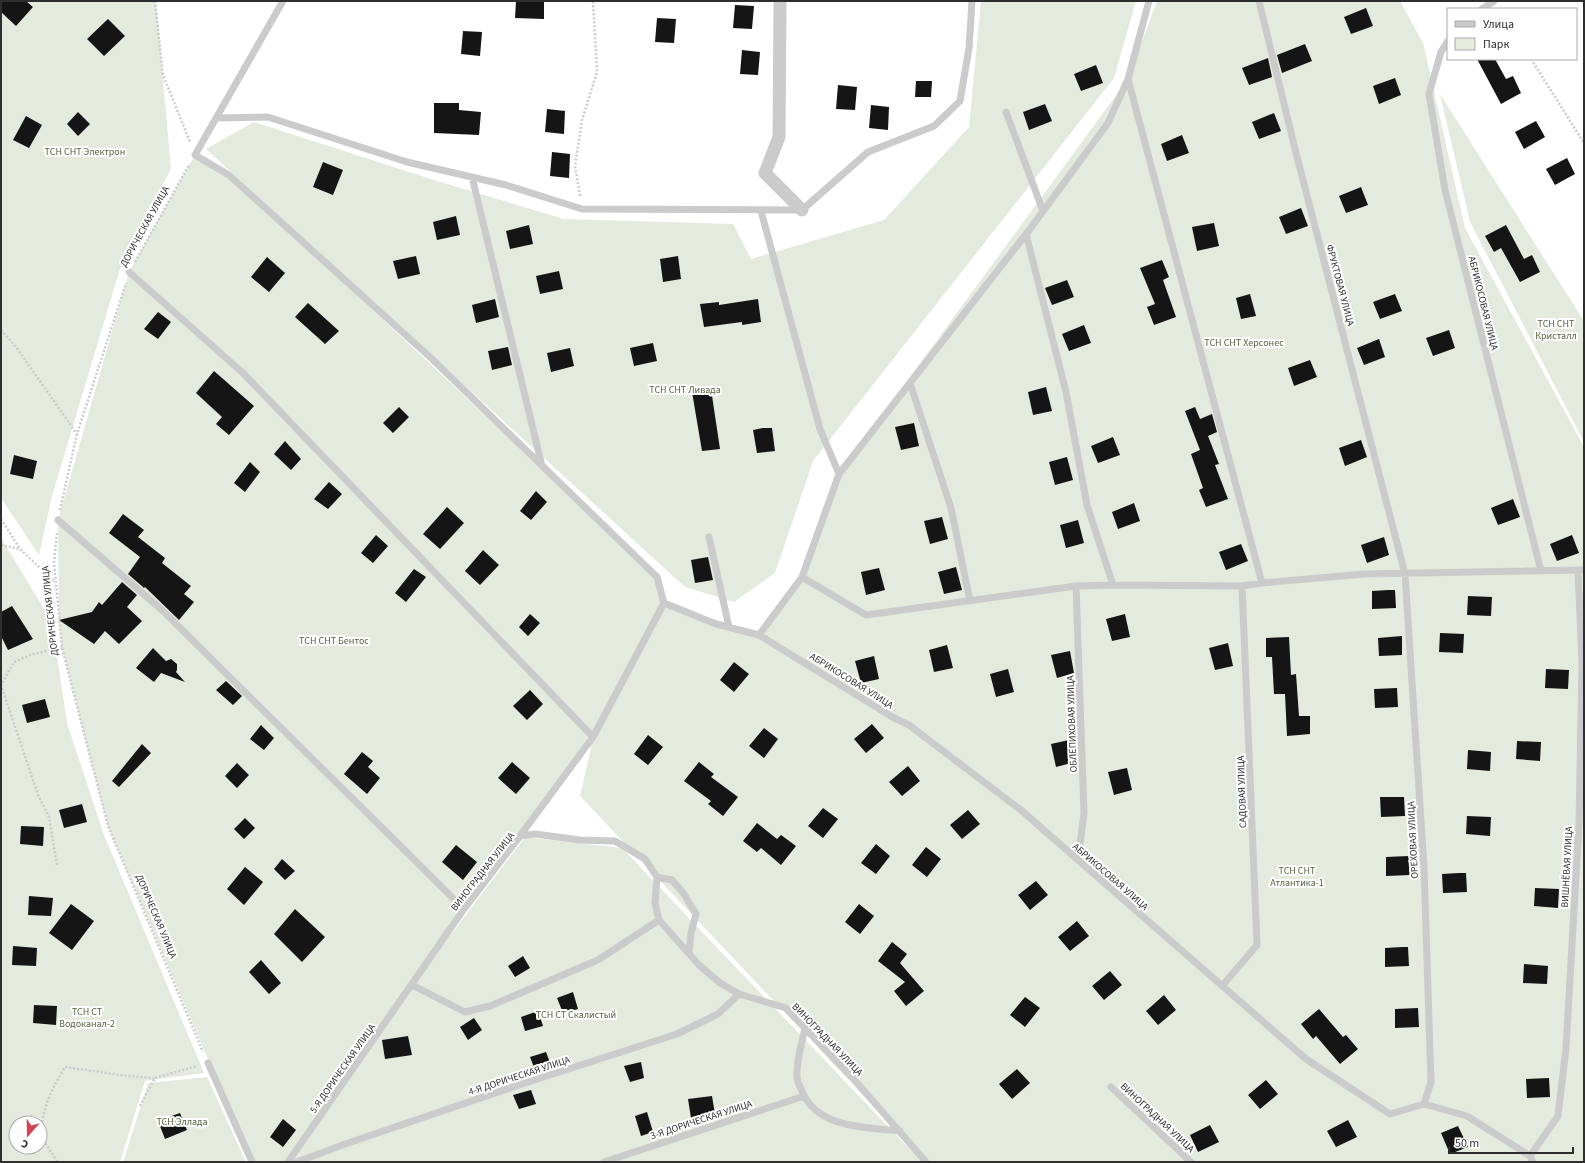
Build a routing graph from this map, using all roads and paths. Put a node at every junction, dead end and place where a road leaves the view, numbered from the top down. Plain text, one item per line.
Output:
1 (155, 1) edge
2 (282, 1) edge
3 (593, 1) edge
4 (780, 1) edge
5 (972, 1) edge
6 (1149, 1) edge
7 (1259, 1) edge
8 (1494, 1) edge
9 (1484, 8) edge
10 (1447, 43) edge
11 (1532, 60) edge
12 (1128, 79) junction
13 (1006, 112) dead end
14 (216, 118) junction
15 (1584, 143) edge
16 (195, 155) junction
17 (472, 177) junction
18 (582, 209) junction
19 (762, 210) junction
20 (802, 210) junction
21 (1043, 211) junction
22 (1026, 234) junction
23 (129, 272) junction
24 (1, 330) edge
25 (910, 383) junction
26 (77, 434) junction
27 (542, 466) junction
28 (838, 474) junction
29 (1, 519) edge
30 (58, 520) junction
31 (709, 537) dead end
32 (1, 545) edge
33 (20, 550) junction
34 (1581, 570) edge
35 (1541, 571) junction
36 (1405, 574) junction
37 (802, 577) junction
38 (55, 582) junction
39 (1262, 583) junction
40 (1112, 585) junction
41 (1076, 586) junction
42 (1242, 586) junction
43 (970, 601) junction
44 (664, 603) junction
45 (728, 627) junction
46 (759, 634) junction
47 (62, 648) junction
48 (593, 738) junction
49 (520, 836) junction
50 (1078, 860) junction
51 (57, 865) dead end
52 (657, 877) junction
53 (464, 909) junction
54 (659, 920) junction
55 (689, 953) junction
56 (412, 985) junction
57 (1222, 986) junction
58 (739, 994) junction
59 (805, 1028) junction
60 (208, 1063) junction
61 (155, 1078) junction
62 (1110, 1087) dead end
63 (804, 1096) junction
64 (1424, 1104) junction
65 (140, 1106) dead end
66 (900, 1132) junction
67 (1531, 1159) edge
68 (57, 1162) edge
69 (252, 1162) edge
70 (288, 1162) edge
71 (297, 1162) edge
72 (604, 1162) edge
73 (926, 1162) edge
74 (1191, 1162) edge

1 - 16 path
2 - 14 lane
3 - 18 path
4 - 20 street
5 - 20 lane
6 - 12 lane
7 - 36 lane, ФРУКТОВАЯ УЛИЦА
8 - 9 lane
10 - 35 lane, АБРИКОСОВАЯ УЛИЦА
11 - 15 path
12 - 21 lane
12 - 39 lane
13 - 21 lane
14 - 16 lane
14 - 17 lane
16 - 23 path, ДОРИЧЕСКАЯ УЛИЦА
16 - 27 lane
17 - 18 lane
17 - 27 lane
18 - 19 lane
19 - 20 lane
19 - 28 lane
21 - 22 lane
22 - 25 lane
22 - 40 lane
23 - 26 path, ДОРИЧЕСКАЯ УЛИЦА
23 - 48 lane
24 - 26 path
25 - 28 lane
25 - 43 lane
26 - 30 path, ДОРИЧЕСКАЯ УЛИЦА
27 - 44 lane
28 - 37 lane
29 - 33 path
30 - 38 path, ДОРИЧЕСКАЯ УЛИЦА
30 - 53 lane
31 - 45 lane
32 - 33 path
33 - 38 path
34 - 35 lane
34 - 67 lane, ВИШНЁВАЯ УЛИЦА
35 - 36 lane
36 - 39 lane
36 - 64 lane, ОРЕХОВАЯ УЛИЦА
37 - 43 lane
37 - 46 lane
38 - 47 path, ДОРИЧЕСКАЯ УЛИЦА
39 - 42 lane
40 - 41 lane
40 - 42 lane
41 - 43 lane
41 - 50 lane, ОБЛЕПИХОВАЯ УЛИЦА
42 - 57 lane, САДОВАЯ УЛИЦА
44 - 45 lane, АБРИКОСОВАЯ УЛИЦА
44 - 48 lane
45 - 46 lane, АБРИКОСОВАЯ УЛИЦА
46 - 50 lane, АБРИКОСОВАЯ УЛИЦА
47 - 51 path
47 - 60 path, ДОРИЧЕСКАЯ УЛИЦА
48 - 49 lane
49 - 52 lane, ВИНОГРАДНАЯ УЛИЦА
49 - 53 lane, ВИНОГРАДНАЯ УЛИЦА
50 - 57 lane, АБРИКОСОВАЯ УЛИЦА
52 - 54 lane
52 - 55 lane
53 - 56 lane, ВИНОГРАДНАЯ УЛИЦА
54 - 55 lane, ВИНОГРАДНАЯ УЛИЦА
54 - 56 lane
55 - 58 lane, ВИНОГРАДНАЯ УЛИЦА
56 - 70 lane, 5-Я ДОРИЧЕСКАЯ УЛИЦА
57 - 64 lane, АБРИКОСОВАЯ УЛИЦА
58 - 59 lane, ВИНОГРАДНАЯ УЛИЦА
58 - 71 lane, 4-Я ДОРИЧЕСКАЯ УЛИЦА
59 - 63 lane
59 - 66 lane, ВИНОГРАДНАЯ УЛИЦА
60 - 61 path
60 - 69 lane
61 - 65 path
61 - 68 path
62 - 74 lane, ВИНОГРАДНАЯ УЛИЦА
63 - 66 lane
63 - 72 lane, 3-Я ДОРИЧЕСКАЯ УЛИЦА
64 - 67 lane
66 - 73 lane, ВИНОГРАДНАЯ УЛИЦА

